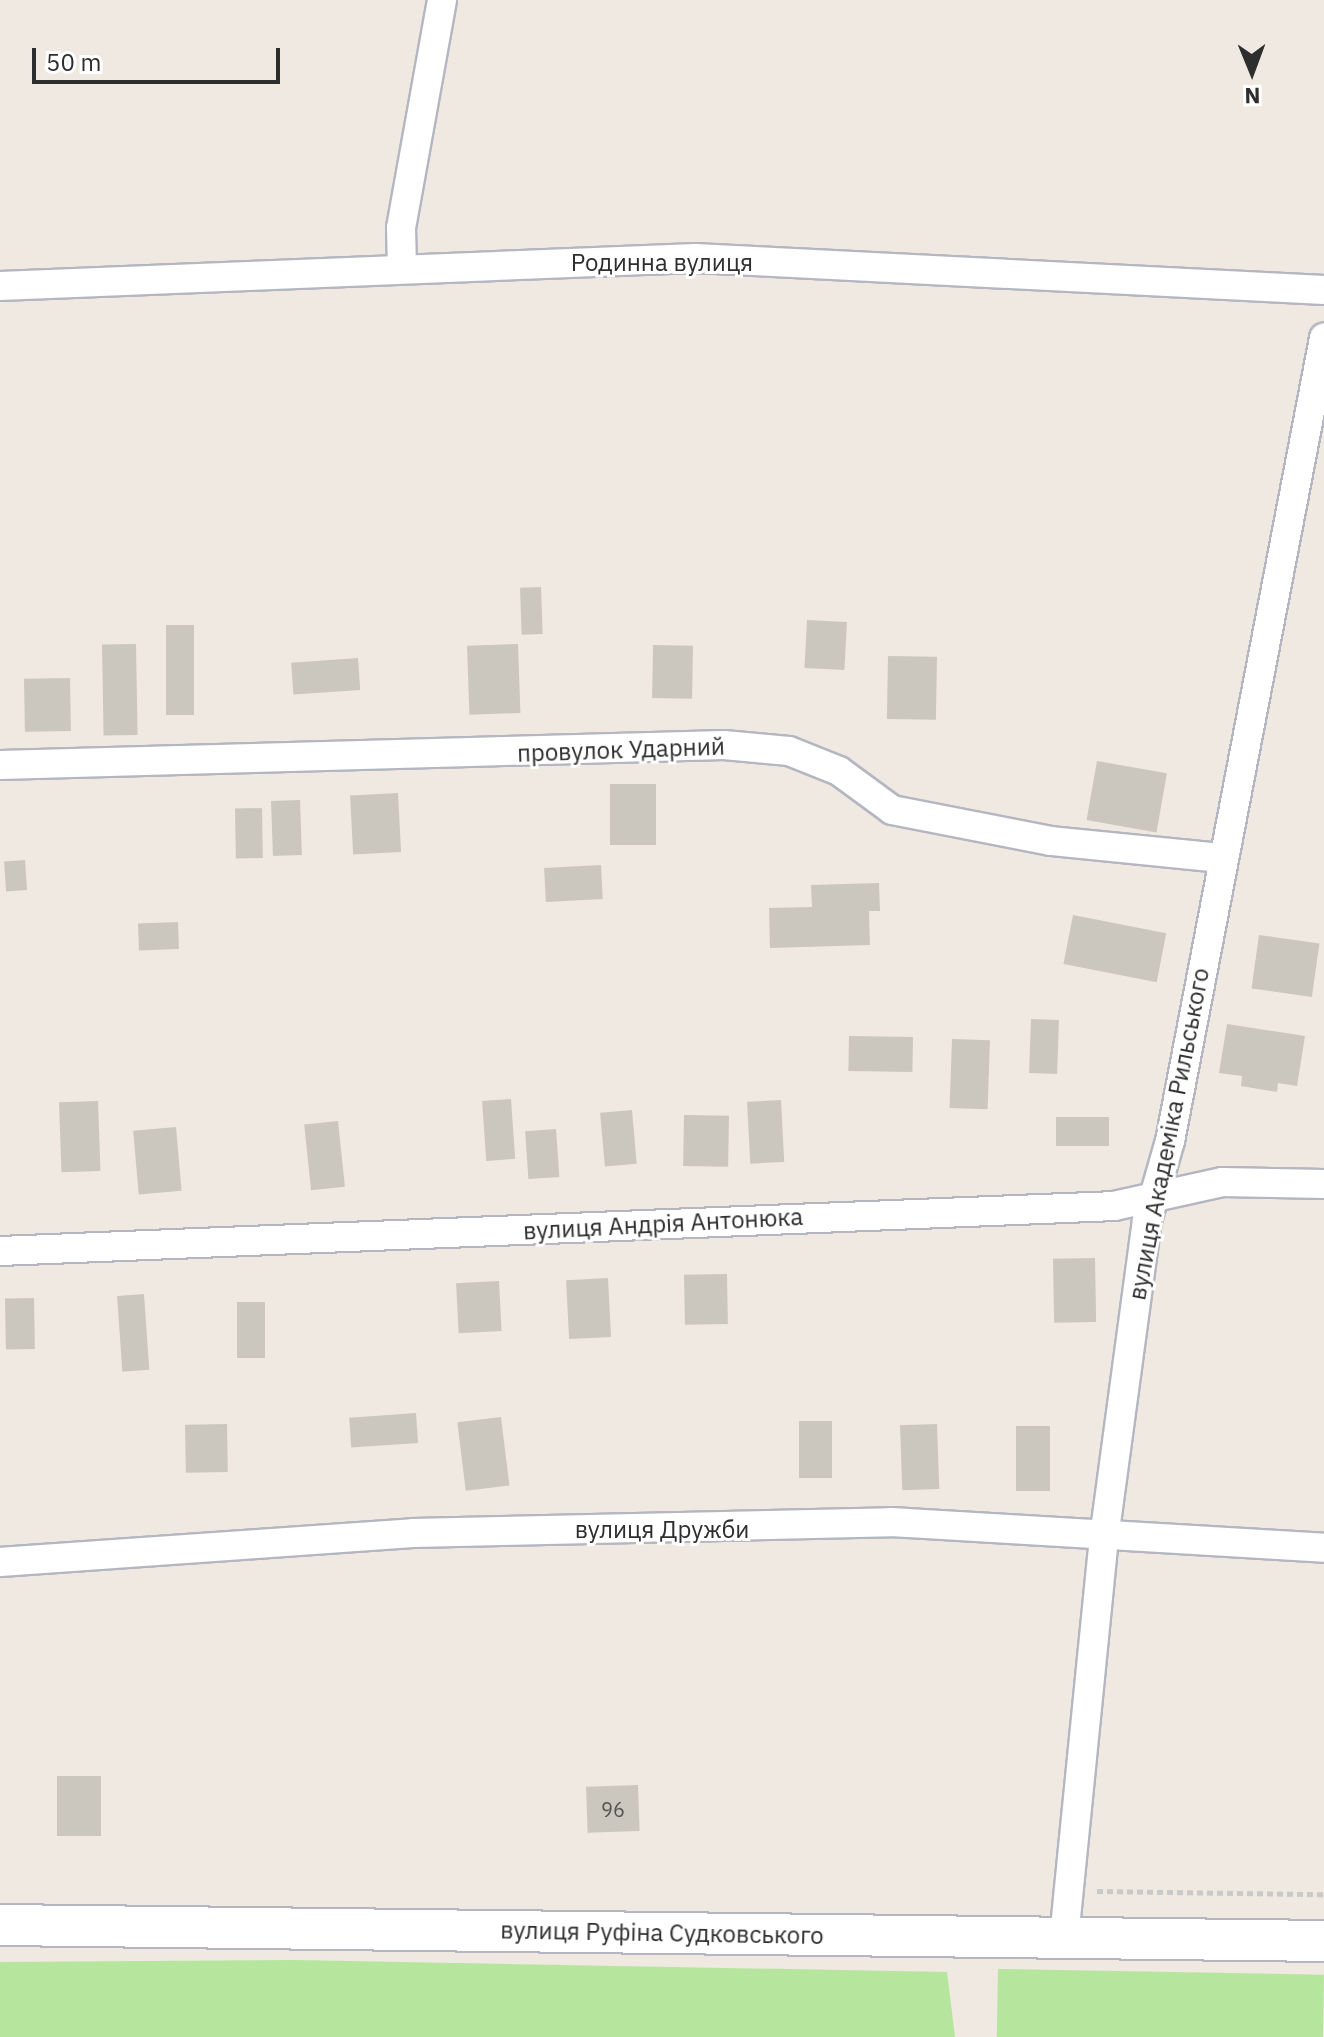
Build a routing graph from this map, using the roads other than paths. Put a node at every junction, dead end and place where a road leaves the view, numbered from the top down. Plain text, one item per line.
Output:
1 (442, 0) edge
2 (402, 268) junction
3 (0, 286) edge
4 (1324, 290) edge
5 (1324, 338) edge
6 (0, 765) edge
7 (1222, 858) junction
8 (1324, 1184) edge
9 (1155, 1196) junction
10 (0, 1251) edge
11 (1104, 1538) junction
12 (1324, 1548) edge
13 (0, 1562) edge
14 (0, 1925) edge
15 (1064, 1938) junction
16 (1324, 1941) edge

1 - 2 street
2 - 3 street, Родинна вулиця
2 - 4 street, Родинна вулиця
5 - 7 street, вулиця Академіка Рильського
6 - 7 street, провулок Ударний
7 - 9 street, вулиця Академіка Рильського
8 - 9 street, вулиця Андрія Антонюка
9 - 10 street, вулиця Андрія Антонюка
9 - 11 street, вулиця Академіка Рильського
11 - 12 street, вулиця Дружби
11 - 13 street, вулиця Дружби
11 - 15 street, вулиця Академіка Рильського
14 - 15 street, вулиця Руфіна Судковського
15 - 16 street, вулиця Руфіна Судковського

